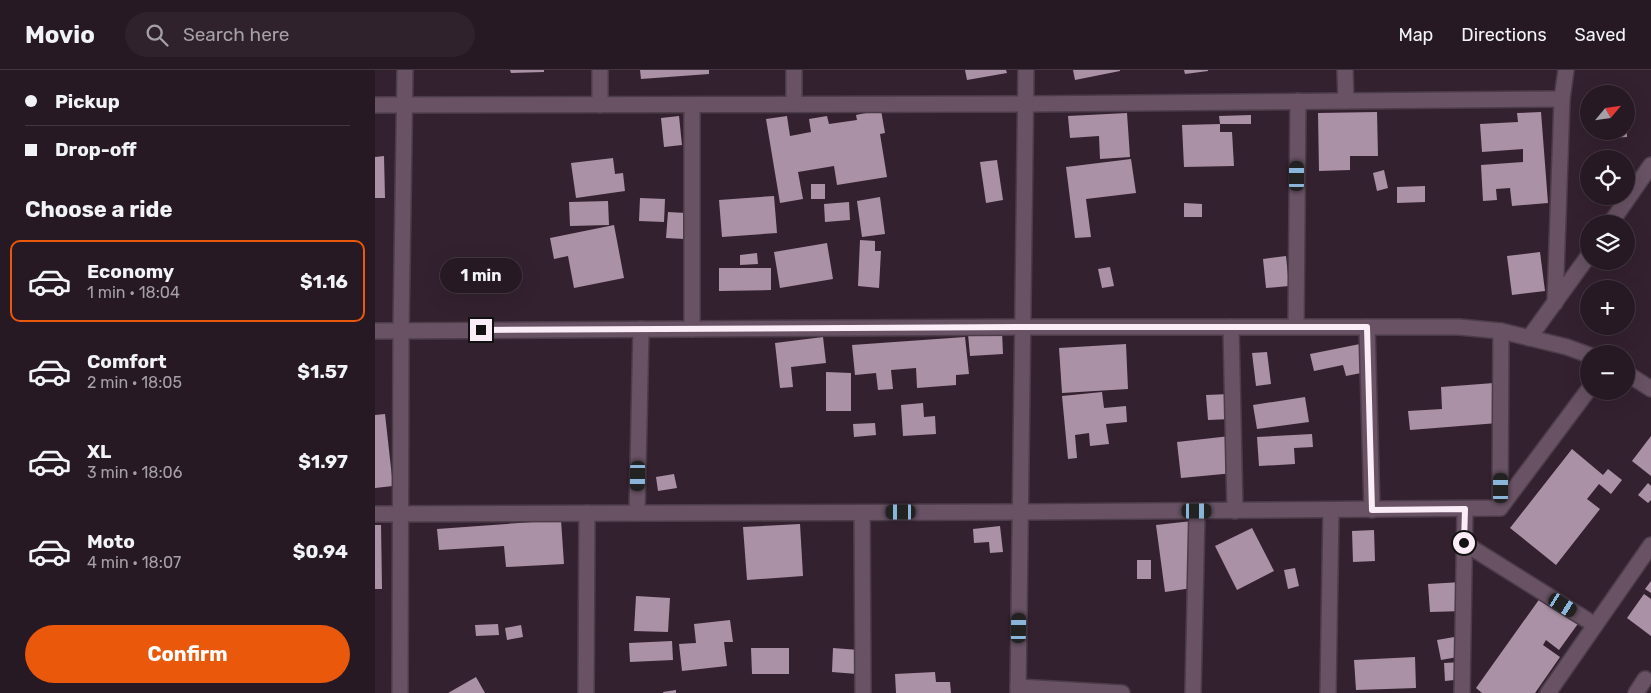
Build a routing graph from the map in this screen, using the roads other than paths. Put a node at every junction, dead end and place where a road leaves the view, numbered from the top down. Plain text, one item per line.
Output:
1 (405, 70) edge
2 (600, 70) edge
3 (794, 70) edge
4 (1026, 70) edge
5 (1345, 70) edge
6 (1566, 70) edge
7 (1562, 99) junction
8 (1298, 101) junction
9 (1346, 101) junction
10 (794, 104) junction
11 (1025, 104) junction
12 (375, 105) edge
13 (405, 105) junction
14 (600, 105) junction
15 (692, 105) junction
16 (1651, 165) edge
17 (1616, 215) edge
18 (1580, 267) edge
19 (1555, 303) junction
20 (1023, 327) junction
21 (1231, 327) junction
22 (1296, 327) junction
23 (1367, 327) junction
24 (641, 329) junction
25 (693, 329) junction
26 (1501, 330) junction
27 (375, 331) edge
28 (401, 331) junction
29 (1529, 338) junction
30 (1580, 352) edge
31 (1635, 379) edge
32 (1651, 389) edge
33 (1581, 400) edge
34 (1500, 508) junction
35 (1465, 509) junction
36 (1235, 510) junction
37 (1331, 510) junction
38 (1372, 510) junction
39 (1197, 511) junction
40 (862, 512) junction
41 (1020, 512) junction
42 (587, 513) junction
43 (637, 513) junction
44 (375, 514) edge
45 (401, 514) junction
46 (1464, 543) junction
47 (1651, 545) edge
48 (1595, 625) junction
49 (1645, 679) dead end
50 (1018, 690) edge
51 (400, 693) edge
52 (585, 693) edge
53 (863, 693) edge
54 (1122, 693) edge
55 (1193, 693) edge
56 (1329, 693) edge
57 (1463, 693) edge
58 (1548, 693) edge
59 (1636, 693) edge

1 - 13 street
2 - 14 street
3 - 10 street
4 - 11 street
5 - 9 street
6 - 7 street
7 - 9 street
7 - 19 street
8 - 9 street
8 - 11 street
8 - 22 street
10 - 11 street
10 - 15 street
11 - 20 street
12 - 13 street
13 - 14 street
13 - 28 street
14 - 15 street
15 - 25 street
16 - 17 street
18 - 19 street
19 - 29 street
20 - 21 street
20 - 25 street
20 - 41 street
21 - 22 street
21 - 36 street
22 - 23 street
23 - 26 street
23 - 38 street
24 - 25 street
24 - 28 street
24 - 43 street
26 - 29 street
26 - 34 street
27 - 28 street
28 - 45 street
29 - 30 street
31 - 32 street
33 - 34 street
34 - 35 street
35 - 38 street
35 - 46 street
36 - 37 street
36 - 39 street
37 - 38 street
37 - 56 street
39 - 41 street
39 - 55 street
40 - 41 street
40 - 43 street
40 - 53 street
41 - 50 street
42 - 43 street
42 - 45 street
42 - 52 street
44 - 45 street
45 - 51 street
46 - 48 street
46 - 57 street
47 - 48 street
48 - 58 street
49 - 59 street
50 - 54 street

